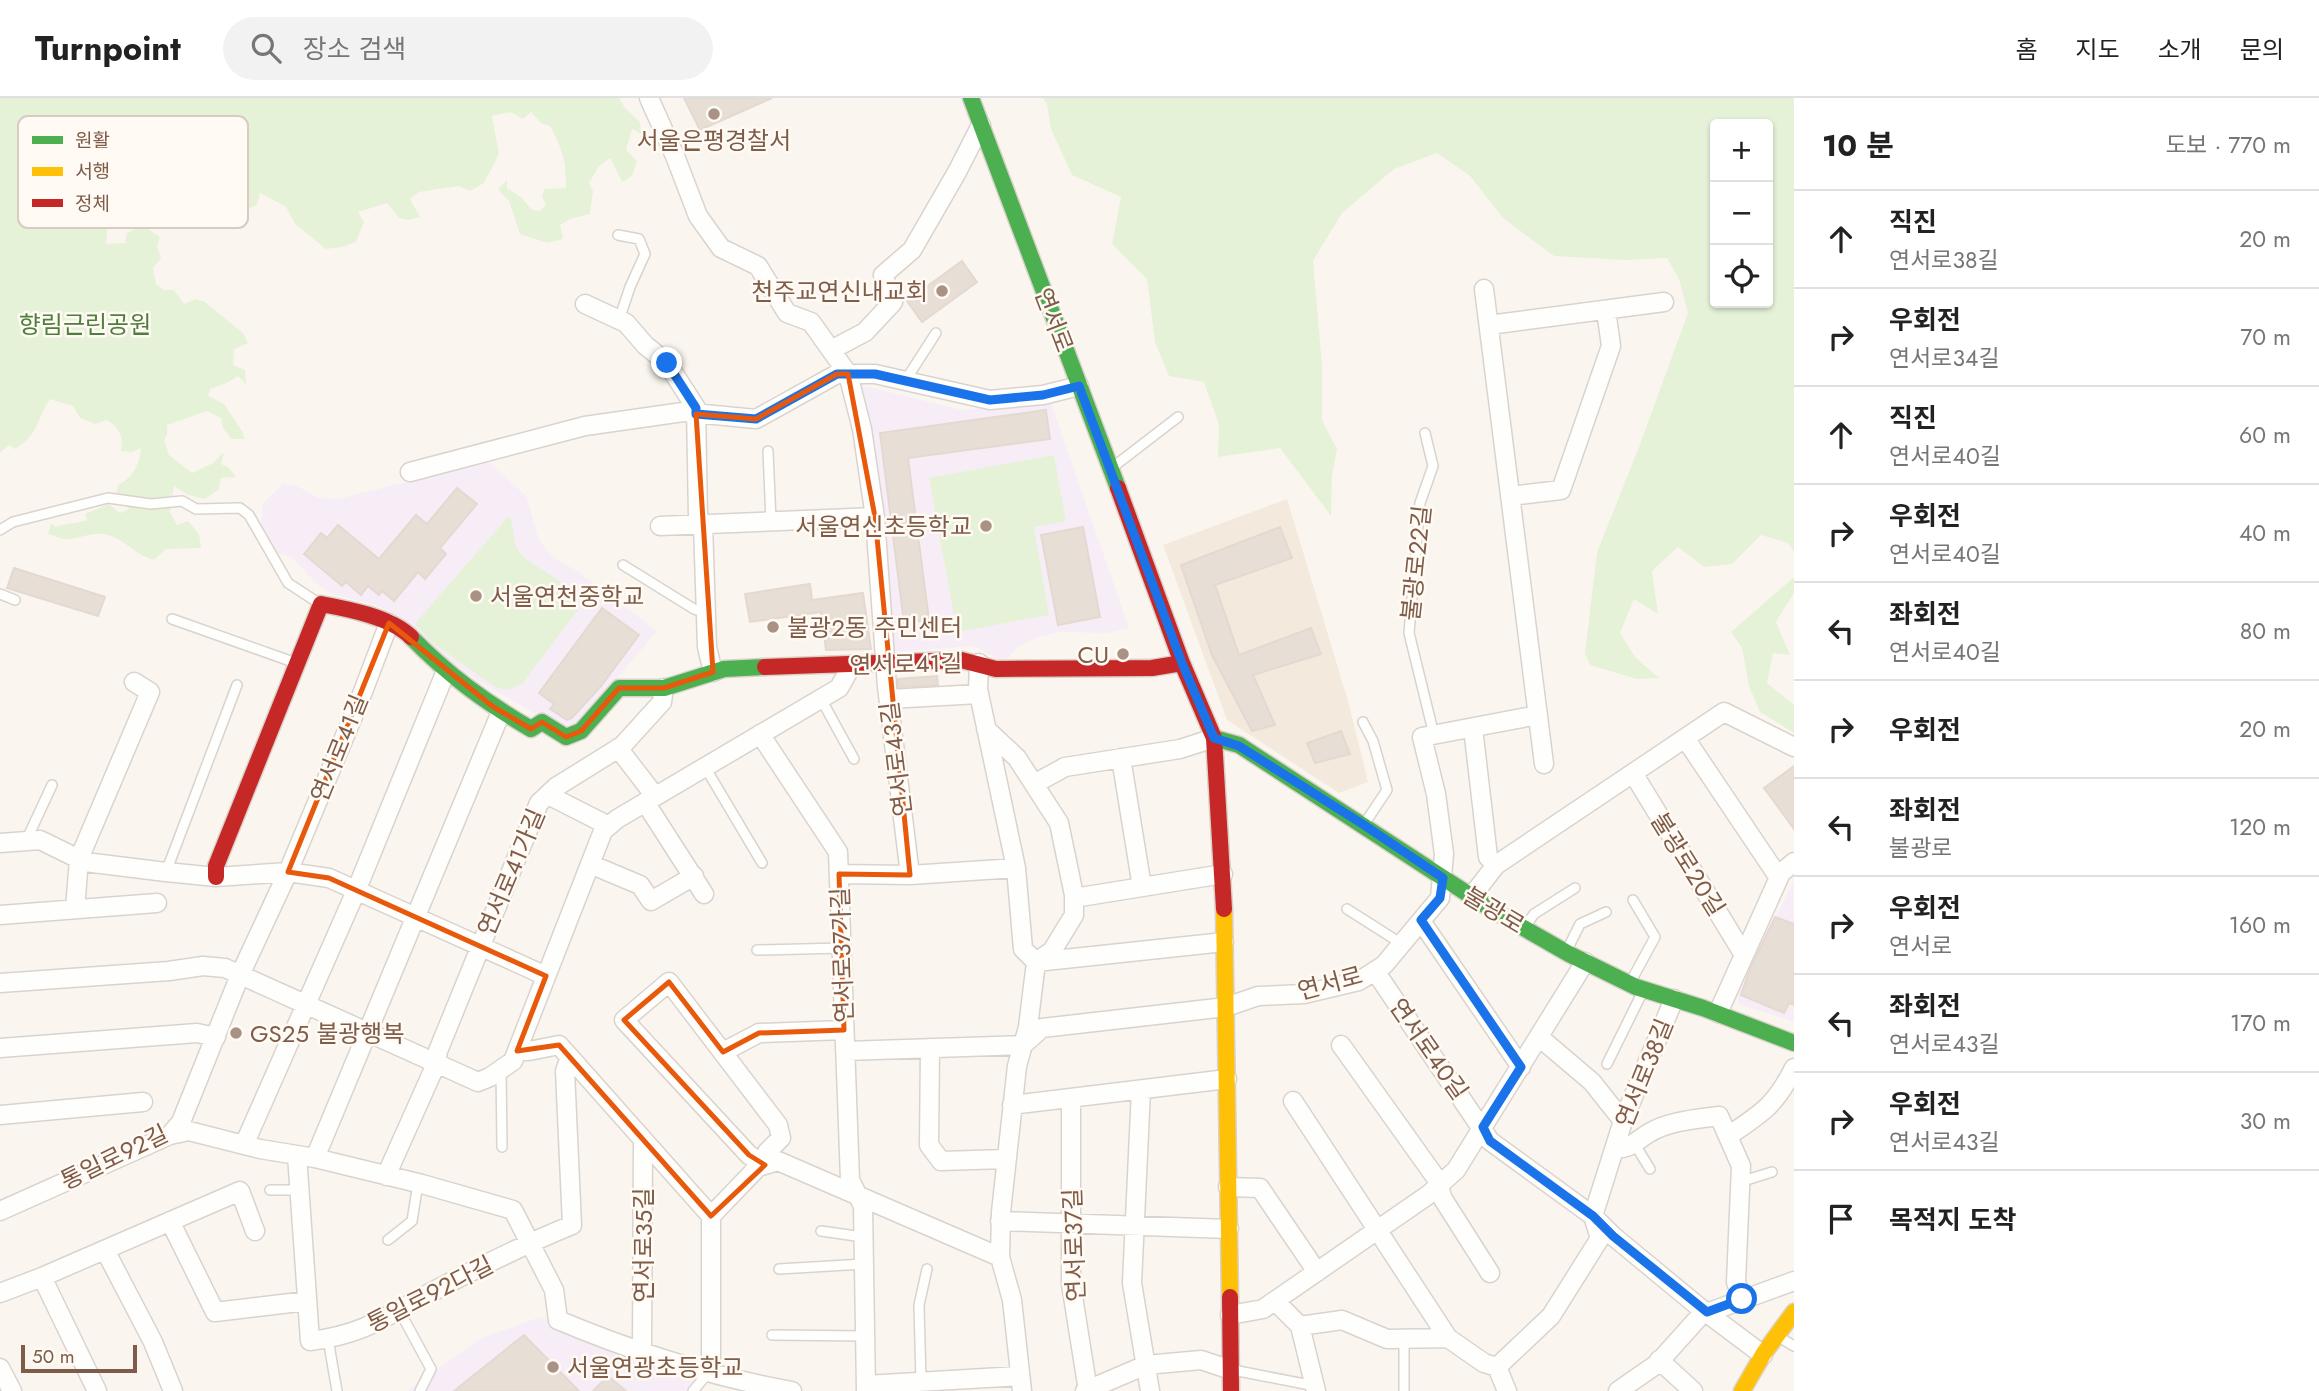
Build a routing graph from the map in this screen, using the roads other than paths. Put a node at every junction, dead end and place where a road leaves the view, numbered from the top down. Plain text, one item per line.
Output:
1 (649, 98) edge
2 (971, 98) edge
3 (981, 125) junction
4 (618, 235) dead end
5 (1484, 289) dead end
6 (1664, 302) dead end
7 (585, 304) dead end
8 (1606, 310) junction
9 (619, 320) junction
10 (1489, 325) junction
11 (936, 332) dead end
12 (831, 350) junction
13 (848, 374) junction
14 (904, 381) junction
15 (1079, 386) junction
16 (696, 414) junction
17 (1178, 417) dead end
18 (1425, 433) dead end
19 (768, 451) dead end
20 (1111, 469) junction
21 (410, 472) dead end
22 (1510, 496) junction
23 (875, 517) junction
24 (771, 521) junction
25 (703, 524) junction
26 (660, 526) dead end
27 (0, 530) edge
28 (623, 565) dead end
29 (1, 594) edge
30 (15, 600) dead end
31 (321, 604) junction
32 (707, 614) junction
33 (172, 619) dead end
34 (389, 622) junction
35 (297, 663) junction
36 (887, 663) junction
37 (979, 663) junction
38 (1182, 663) junction
39 (852, 665) junction
40 (446, 671) junction
41 (713, 672) junction
42 (134, 682) dead end
43 (237, 685) dead end
44 (664, 688) junction
45 (979, 694) junction
46 (821, 699) junction
47 (889, 699) junction
48 (501, 712) junction
49 (1538, 715) junction
50 (1363, 722) dead end
51 (1472, 728) junction
52 (986, 729) junction
53 (760, 734) junction
54 (1434, 735) junction
55 (1214, 738) junction
56 (1685, 738) junction
57 (1794, 747) edge
58 (618, 748) junction
59 (1121, 758) junction
60 (854, 759) dead end
61 (1544, 764) dead end
62 (705, 767) junction
63 (1633, 774) junction
64 (1034, 784) junction
65 (52, 786) dead end
66 (548, 795) junction
67 (650, 799) junction
68 (1364, 825) junction
69 (609, 826) junction
70 (26, 841) junction
71 (0, 844) edge
72 (79, 859) junction
73 (1794, 862) edge
74 (762, 863) dead end
75 (590, 864) junction
76 (1496, 865) junction
77 (1016, 869) junction
78 (166, 872) junction
79 (288, 872) junction
80 (839, 874) junction
81 (1223, 874) junction
82 (694, 876) junction
83 (910, 876) junction
84 (216, 877) junction
85 (1443, 878) junction
86 (1779, 878) junction
87 (1142, 887) junction
88 (1575, 888) dead end
89 (356, 891) junction
90 (704, 894) dead end
91 (1471, 897) junction
92 (1074, 898) junction
93 (1633, 900) dead end
94 (157, 903) dead end
95 (75, 909) junction
96 (1347, 909) dead end
97 (1606, 912) dead end
98 (0, 915) edge
99 (416, 918) junction
100 (1421, 920) junction
101 (1524, 928) junction
102 (1224, 942) junction
103 (1402, 944) junction
104 (480, 946) junction
105 (842, 948) junction
106 (757, 950) dead end
107 (1566, 952) junction
108 (1744, 955) junction
109 (1036, 962) junction
110 (1585, 962) junction
111 (1375, 971) junction
112 (240, 975) junction
113 (546, 976) junction
114 (0, 983) edge
115 (1636, 986) junction
116 (1674, 999) junction
117 (305, 1005) junction
118 (1226, 1007) junction
119 (1718, 1013) junction
120 (844, 1030) junction
121 (366, 1032) junction
122 (216, 1037) junction
123 (1539, 1037) junction
124 (1794, 1043) edge
125 (1023, 1045) junction
126 (1341, 1045) dead end
127 (0, 1048) edge
128 (930, 1048) junction
129 (517, 1051) junction
130 (564, 1051) junction
131 (845, 1051) junction
132 (723, 1052) junction
133 (436, 1064) junction
134 (1607, 1064) dead end
135 (1521, 1067) junction
136 (1794, 1068) edge
137 (501, 1069) junction
138 (1227, 1080) junction
139 (1140, 1090) junction
140 (1071, 1098) junction
141 (1293, 1101) dead end
142 (143, 1102) dead end
143 (1012, 1105) junction
144 (0, 1115) edge
145 (1623, 1121) junction
146 (1483, 1127) junction
147 (170, 1135) junction
148 (1728, 1136) junction
149 (643, 1139) junction
150 (1634, 1143) junction
151 (244, 1145) junction
152 (502, 1147) dead end
153 (1615, 1148) junction
154 (306, 1157) junction
155 (1006, 1159) junction
156 (765, 1165) junction
157 (1650, 1169) dead end
158 (1772, 1172) dead end
159 (386, 1176) junction
160 (1740, 1182) junction
161 (418, 1183) junction
162 (1438, 1186) junction
163 (1228, 1187) junction
164 (300, 1189) junction
165 (270, 1190) dead end
166 (858, 1197) junction
167 (0, 1211) edge
168 (711, 1216) junction
169 (1593, 1216) junction
170 (1000, 1221) junction
171 (170, 1222) junction
172 (1073, 1223) junction
173 (1135, 1225) junction
174 (1229, 1229) junction
175 (1378, 1230) junction
176 (256, 1231) dead end
177 (821, 1231) dead end
178 (863, 1237) junction
179 (388, 1240) dead end
180 (529, 1242) junction
181 (105, 1250) junction
182 (1000, 1257) junction
183 (864, 1264) junction
184 (779, 1269) dead end
185 (928, 1269) dead end
186 (1317, 1272) junction
187 (1490, 1273) dead end
188 (43, 1277) junction
189 (1794, 1281) edge
190 (0, 1293) edge
191 (1742, 1299) junction
192 (307, 1301) junction
193 (1275, 1301) junction
194 (399, 1310) junction
195 (1707, 1312) junction
196 (1794, 1312) edge
197 (1230, 1315) junction
198 (1300, 1326) junction
199 (772, 1335) dead end
200 (865, 1336) junction
201 (1777, 1336) junction
202 (1405, 1338) junction
203 (1448, 1338) junction
204 (328, 1339) junction
205 (1794, 1346) edge
206 (642, 1351) junction
207 (1763, 1355) junction
208 (1659, 1360) junction
209 (1146, 1365) junction
210 (0, 1367) edge
211 (1497, 1367) junction
212 (1231, 1370) junction
213 (710, 1371) junction
214 (921, 1382) junction
215 (1021, 1384) edge
216 (866, 1388) edge
217 (1315, 1389) edge
218 (12, 1391) edge
219 (97, 1391) edge
220 (173, 1391) edge
221 (337, 1391) edge
222 (419, 1391) edge
223 (693, 1391) edge
224 (792, 1391) edge
225 (1087, 1391) edge
226 (1150, 1391) edge
227 (1231, 1391) edge
228 (1404, 1391) edge
229 (1507, 1391) edge
230 (1618, 1391) edge
231 (1693, 1391) edge
232 (1742, 1391) edge

1 - 12 street
2 - 3 main road, 연서로
3 - 12 street
3 - 15 main road, 연서로
4 - 9 lane
5 - 10 street
6 - 8 street
7 - 9 street
8 - 10 street
8 - 22 street
9 - 16 street
10 - 22 street
11 - 14 lane
12 - 13 street
13 - 14 street
13 - 16 street
13 - 23 street, 연서로43길
14 - 15 street
15 - 20 main road, 연서로
16 - 21 street
16 - 25 street
17 - 20 lane
18 - 54 lane, 불광로22길
19 - 24 lane
20 - 38 main road, 연서로
22 - 49 street
23 - 24 street
23 - 36 street, 연서로43길
24 - 25 street
25 - 26 street
25 - 32 street
27 - 31 lane, 연서로41길
28 - 32 lane
29 - 30 lane
31 - 34 main road, 연서로41길
31 - 35 main road
32 - 41 street
33 - 35 lane
34 - 40 main road, 연서로41길
34 - 79 street, 연서로41길
35 - 84 main road
36 - 37 main road, 연서로41길
36 - 39 main road, 연서로41길
36 - 47 street, 연서로43길
37 - 38 main road, 연서로41길
37 - 45 street
38 - 55 main road, 연서로
39 - 41 main road, 연서로41길
39 - 46 street
40 - 48 main road, 연서로41길
40 - 89 street
41 - 44 main road, 연서로41길
42 - 72 street
43 - 78 lane
44 - 48 main road, 연서로41길
44 - 58 street, 연서로41가길
45 - 47 street
45 - 52 street
46 - 53 street
46 - 60 lane
47 - 83 street, 연서로43길
48 - 99 street
49 - 51 street
49 - 61 street
50 - 68 lane
51 - 54 street
51 - 76 street
52 - 64 street
52 - 77 street
53 - 62 street
53 - 80 street, 연서로37가길
54 - 85 street, 불광로22길
55 - 59 street
55 - 68 main road, 불광로
55 - 81 main road, 연서로
56 - 57 street
56 - 63 street
56 - 86 street
58 - 66 street, 연서로41가길
58 - 67 street
59 - 64 street
59 - 87 street
62 - 67 street
62 - 74 lane
63 - 76 street
63 - 108 street, 불광로20길
64 - 92 street
65 - 70 lane
66 - 69 street
66 - 104 street, 연서로41가길
67 - 69 street
67 - 82 street
68 - 85 main road, 불광로
69 - 75 street
70 - 71 street, 연서로41가길
70 - 72 street, 연서로41가길
72 - 78 street, 연서로41가길
72 - 95 street
73 - 86 street
75 - 82 street
75 - 113 street
76 - 91 street
77 - 83 street
77 - 109 street
78 - 84 street, 연서로41가길
79 - 84 street, 연서로41가길
79 - 89 street, 연서로41가길
79 - 112 street, 통일로92길
80 - 83 street
80 - 105 street, 연서로37가길
81 - 87 street
81 - 102 main road, 연서로
82 - 90 street
85 - 91 main road, 불광로
85 - 100 street, 연서로
86 - 108 street
87 - 92 street
88 - 101 lane
89 - 99 street, 연서로41가길
89 - 117 street
91 - 101 main road, 불광로
92 - 109 street
93 - 115 lane
94 - 95 street
95 - 98 street
96 - 103 lane
97 - 107 lane
99 - 104 street, 연서로41가길
99 - 121 street
100 - 103 street, 연서로
100 - 135 street
101 - 107 main road, 불광로
102 - 109 street
102 - 118 main road, 연서로
103 - 111 street, 연서로
104 - 113 street, 연서로41가길
104 - 133 street, 연서로41가길
105 - 106 lane
105 - 120 street, 연서로37가길
107 - 110 main road, 불광로
108 - 119 street
109 - 125 street
110 - 115 main road, 불광로
110 - 123 street, 연서로40길
111 - 118 street, 연서로
111 - 146 street, 연서로40길
112 - 114 street
112 - 117 street
112 - 122 street, 통일로92길
113 - 129 street
115 - 116 main road, 불광로
115 - 134 lane
116 - 119 main road, 불광로
116 - 145 street, 연서로38길
117 - 121 street
117 - 151 street
118 - 125 street, 연서로
118 - 138 main road, 연서로
119 - 124 main road, 불광로
120 - 131 street, 연서로37가길
120 - 132 street
121 - 133 street
121 - 154 street
122 - 127 street
122 - 147 street, 통일로92길
123 - 135 street, 연서로40길
123 - 145 street
125 - 128 street
125 - 143 street
126 - 162 street
128 - 131 street
128 - 155 street
129 - 130 street
129 - 137 street
130 - 149 street
130 - 180 street, 통일로92다길
131 - 166 street, 연서로37가길
132 - 156 street
132 - 156 street
133 - 137 street
133 - 159 street
135 - 146 street, 연서로40길
136 - 148 street
137 - 152 lane
138 - 139 street
138 - 163 main road, 연서로
139 - 140 street
139 - 173 street
140 - 143 street
140 - 172 street, 연서로37길
141 - 175 street
142 - 144 street
143 - 155 street
145 - 153 street, 연서로38길
146 - 162 street, 연서로40길
146 - 169 street, 연서로40길
147 - 151 street
147 - 167 street, 통일로92길
148 - 150 street, 연서로38길
148 - 160 street, 연서로38길
149 - 168 street
149 - 206 street, 연서로35길
150 - 153 street, 연서로38길
150 - 157 lane
151 - 154 street
153 - 169 street, 연서로38길
154 - 159 street
154 - 164 street
155 - 170 street
156 - 166 street
156 - 168 street
158 - 160 lane
159 - 161 street
160 - 191 street, 연서로38길
161 - 179 lane
161 - 180 street
162 - 175 street, 연서로40길
162 - 187 street
163 - 174 main road, 연서로
163 - 186 street
164 - 165 lane
164 - 192 street
166 - 178 street, 연서로37가길
166 - 182 street
168 - 213 street
169 - 195 street, 연서로40길
169 - 211 street, 연서로38길
170 - 172 street
170 - 182 street
171 - 176 street
171 - 181 street
171 - 192 street
172 - 173 street
172 - 225 street, 연서로37길
173 - 174 street
173 - 209 street
174 - 197 main road, 연서로
175 - 186 street, 연서로40길
175 - 203 street
177 - 178 lane
178 - 183 street, 연서로37가길
180 - 194 street, 통일로92다길
180 - 206 street
181 - 188 street
181 - 220 street
182 - 215 street
183 - 184 lane
183 - 200 street, 연서로37가길
185 - 214 lane
186 - 193 street, 연서로40길
188 - 190 street
188 - 219 street
189 - 191 street
191 - 195 street
192 - 204 street
193 - 197 street, 연서로40길
193 - 198 street
194 - 204 street, 통일로92다길
194 - 222 lane
195 - 207 street, 연서로40길
195 - 208 street
196 - 201 main road
197 - 212 main road, 연서로
198 - 202 street
198 - 217 street
199 - 200 lane
200 - 216 street
201 - 205 lane
201 - 207 main road
202 - 203 street
202 - 228 lane
203 - 211 street
204 - 221 lane
206 - 213 street
207 - 232 main road
208 - 230 street
208 - 231 street
209 - 212 street
209 - 225 street
209 - 226 street
210 - 218 street
211 - 229 street
212 - 217 lane
212 - 227 main road, 연서로
213 - 223 lane
213 - 224 street
214 - 215 street
214 - 216 street

